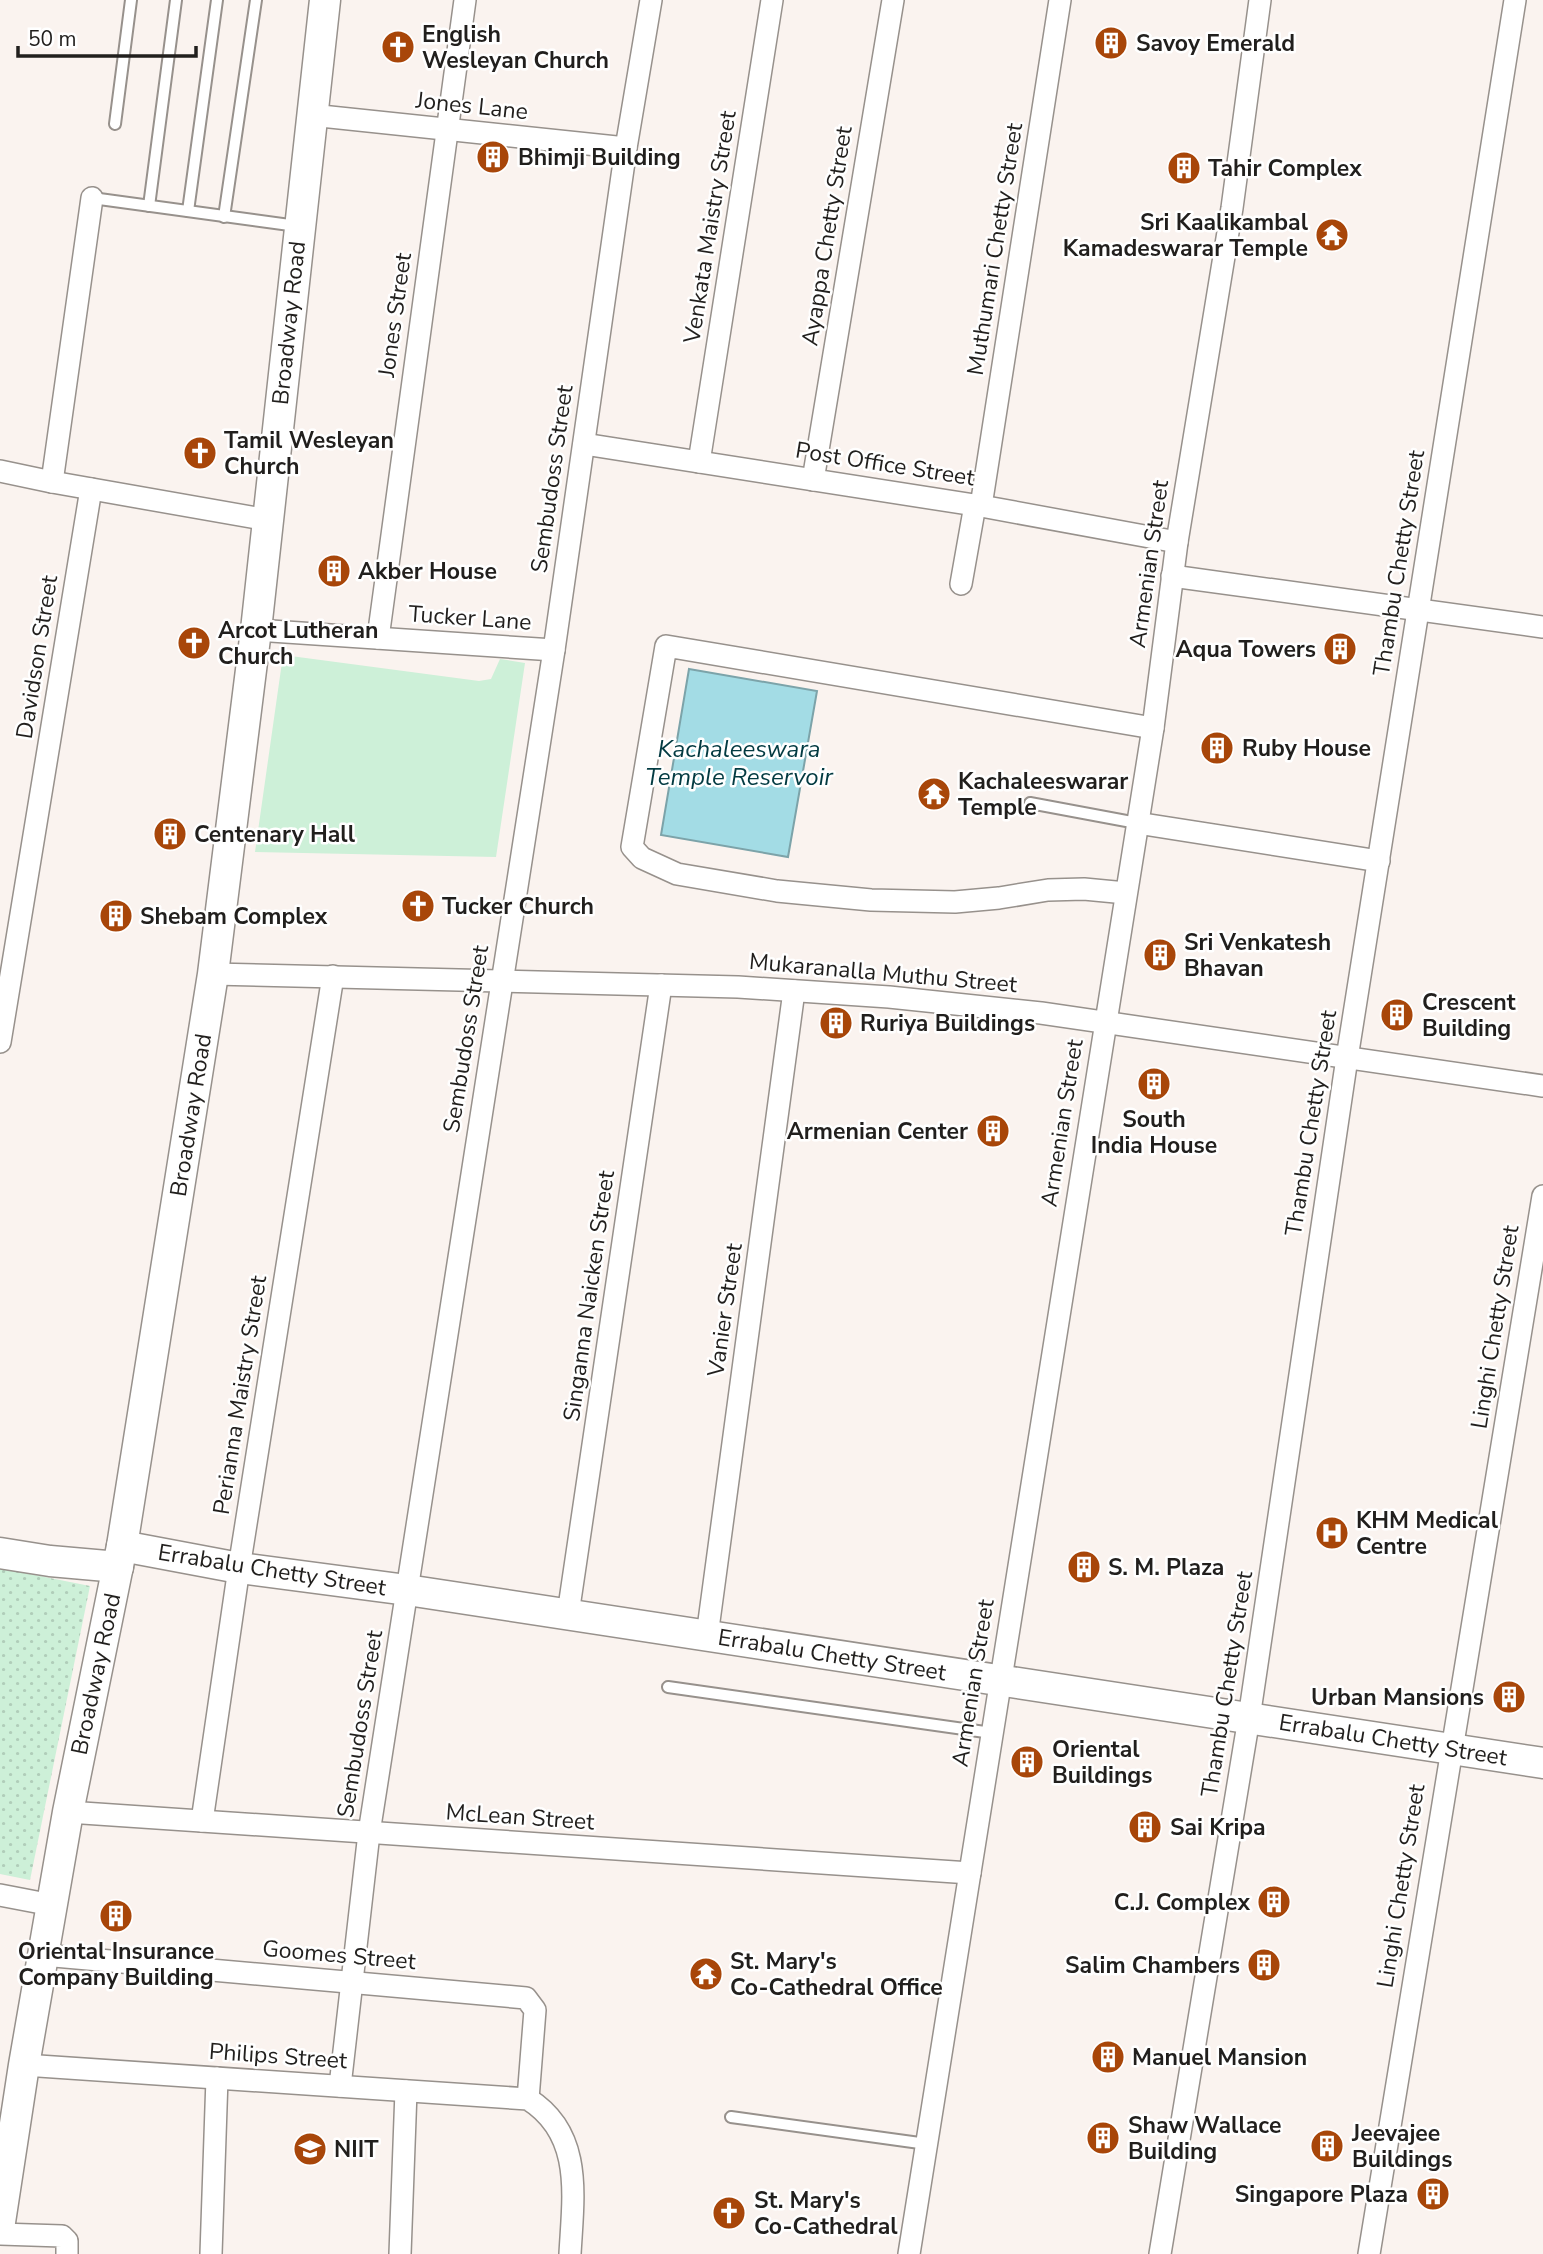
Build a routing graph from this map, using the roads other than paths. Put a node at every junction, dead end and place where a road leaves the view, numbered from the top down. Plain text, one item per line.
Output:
1 (131, 0) edge
2 (176, 0) edge
3 (217, 0) edge
4 (256, 0) edge
5 (325, 0) edge
6 (464, 0) edge
7 (652, 0) edge
8 (772, 0) edge
9 (892, 0) edge
10 (1060, 0) edge
11 (1260, 0) edge
12 (1515, 0) edge
13 (311, 115) junction
14 (115, 124) dead end
15 (446, 130) junction
16 (626, 148) junction
17 (92, 198) joint
18 (149, 206) junction
19 (188, 211) junction
20 (224, 217) junction
21 (299, 226) junction
22 (584, 444) junction
23 (699, 462) junction
24 (0, 471) edge
25 (813, 480) junction
26 (52, 482) junction
27 (91, 489) junction
28 (978, 506) junction
29 (268, 520) junction
30 (1177, 541) junction
31 (1172, 576) junction
32 (961, 584) dead end
33 (1418, 611) junction
34 (1543, 627) edge
35 (256, 630) junction
36 (378, 638) junction
37 (554, 650) junction
38 (1153, 728) junction
39 (1030, 803) dead end
40 (1137, 823) junction
41 (1379, 861) junction
42 (1126, 893) junction
43 (213, 974) junction
44 (332, 976) junction
45 (502, 981) junction
46 (661, 985) junction
47 (794, 991) junction
48 (1104, 1022) junction
49 (0, 1042) edge
50 (1347, 1058) junction
51 (1543, 1086) edge
52 (1543, 1196) edge
53 (0, 1553) edge
54 (120, 1557) junction
55 (239, 1568) junction
56 (407, 1590) junction
57 (568, 1614) junction
58 (708, 1636) junction
59 (1000, 1681) junction
60 (668, 1687) dead end
61 (1249, 1718) junction
62 (992, 1733) junction
63 (1451, 1748) junction
64 (1543, 1763) edge
65 (68, 1812) junction
66 (202, 1821) junction
67 (369, 1833) junction
68 (970, 1873) junction
69 (0, 1895) edge
70 (52, 1905) junction
71 (43, 1955) junction
72 (351, 1982) junction
73 (24, 2065) junction
74 (217, 2078) junction
75 (340, 2087) junction
76 (406, 2091) junction
77 (528, 2099) junction
78 (732, 2117) dead end
79 (927, 2144) junction
80 (0, 2222) edge
81 (0, 2234) edge
82 (67, 2254) edge
83 (211, 2254) edge
84 (400, 2254) edge
85 (570, 2254) edge
86 (909, 2254) edge
87 (1160, 2254) edge
88 (1369, 2254) edge

1 - 14 lane
2 - 18 lane
3 - 19 lane
4 - 20 lane
5 - 13 main road, Broadway Road
6 - 15 street, Jones Street
7 - 16 street, Sembudoss Street
8 - 23 street, Venkata Maistry Street
9 - 25 street, Ayappa Chetty Street
10 - 28 street, Muthumari Chetty Street
11 - 30 street, Armenian Street
12 - 33 street, Thambu Chetty Street
13 - 15 street, Jones Lane
13 - 21 main road, Broadway Road
15 - 16 street, Jones Lane
15 - 36 street, Jones Street
16 - 22 street, Sembudoss Street
17 - 18 lane
17 - 26 street
18 - 19 lane
19 - 20 lane
20 - 21 lane
21 - 29 main road, Broadway Road
22 - 23 street, Post Office Street
22 - 37 street, Sembudoss Street
23 - 25 street, Post Office Street
24 - 26 street
25 - 28 street, Post Office Street
26 - 27 street
27 - 29 street
27 - 49 street, Davidson Street
28 - 30 street, Post Office Street
28 - 32 street, Muthumari Chetty Street
29 - 35 main road, Broadway Road
30 - 31 street, Armenian Street
31 - 33 street
31 - 38 street, Armenian Street
33 - 34 street
33 - 41 street, Thambu Chetty Street
35 - 36 street, Tucker Lane
35 - 43 main road, Broadway Road
36 - 37 street, Tucker Lane
37 - 45 street, Sembudoss Street
38 - 40 street, Armenian Street
38 - 42 street
39 - 40 lane
40 - 41 street
40 - 42 street, Armenian Street
41 - 50 street, Thambu Chetty Street
42 - 48 street, Armenian Street
43 - 44 street, Mukaranalla Muthu Street
43 - 54 main road, Broadway Road
44 - 45 street, Mukaranalla Muthu Street
44 - 55 street, Perianna Maistry Street
45 - 46 street, Mukaranalla Muthu Street
45 - 56 street, Sembudoss Street
46 - 47 street, Mukaranalla Muthu Street
46 - 57 street, Singanna Naicken Street
47 - 48 street, Mukaranalla Muthu Street
47 - 58 street, Vanier Street
48 - 50 street, Mukaranalla Muthu Street
48 - 59 street, Armenian Street
50 - 51 street, Mukaranalla Muthu Street
50 - 61 street, Thambu Chetty Street
52 - 63 street, Linghi Chetty Street
53 - 54 main road, Errabalu Chetty Street
54 - 55 main road, Errabalu Chetty Street
54 - 65 main road, Broadway Road
55 - 56 main road, Errabalu Chetty Street
55 - 66 street, Perianna Maistry Street
56 - 57 main road, Errabalu Chetty Street
56 - 67 street, Sembudoss Street
57 - 58 main road, Errabalu Chetty Street
58 - 59 main road, Errabalu Chetty Street
59 - 61 main road, Errabalu Chetty Street
59 - 62 street, Armenian Street
60 - 62 lane
61 - 63 main road, Errabalu Chetty Street
61 - 87 street, Thambu Chetty Street
62 - 68 street, Armenian Street
63 - 64 main road, Errabalu Chetty Street
63 - 88 street, Linghi Chetty Street
65 - 66 street, McLean Street
65 - 70 main road, Broadway Road
66 - 67 street, McLean Street
67 - 68 street, McLean Street
67 - 72 street, Sembudoss Street
68 - 79 street, Armenian Street
69 - 70 street
70 - 71 main road, Broadway Road
71 - 72 street, Goomes Street
71 - 73 main road, Broadway Road
72 - 75 street, Sembudoss Street
72 - 77 street, Goomes Street
73 - 74 street, Philips Street
73 - 80 main road, Broadway Road
74 - 75 street, Philips Street
74 - 83 street
75 - 76 street, Philips Street
76 - 77 street, Philips Street
76 - 84 street
77 - 85 street
78 - 79 lane
79 - 86 street, Armenian Street
81 - 82 street

